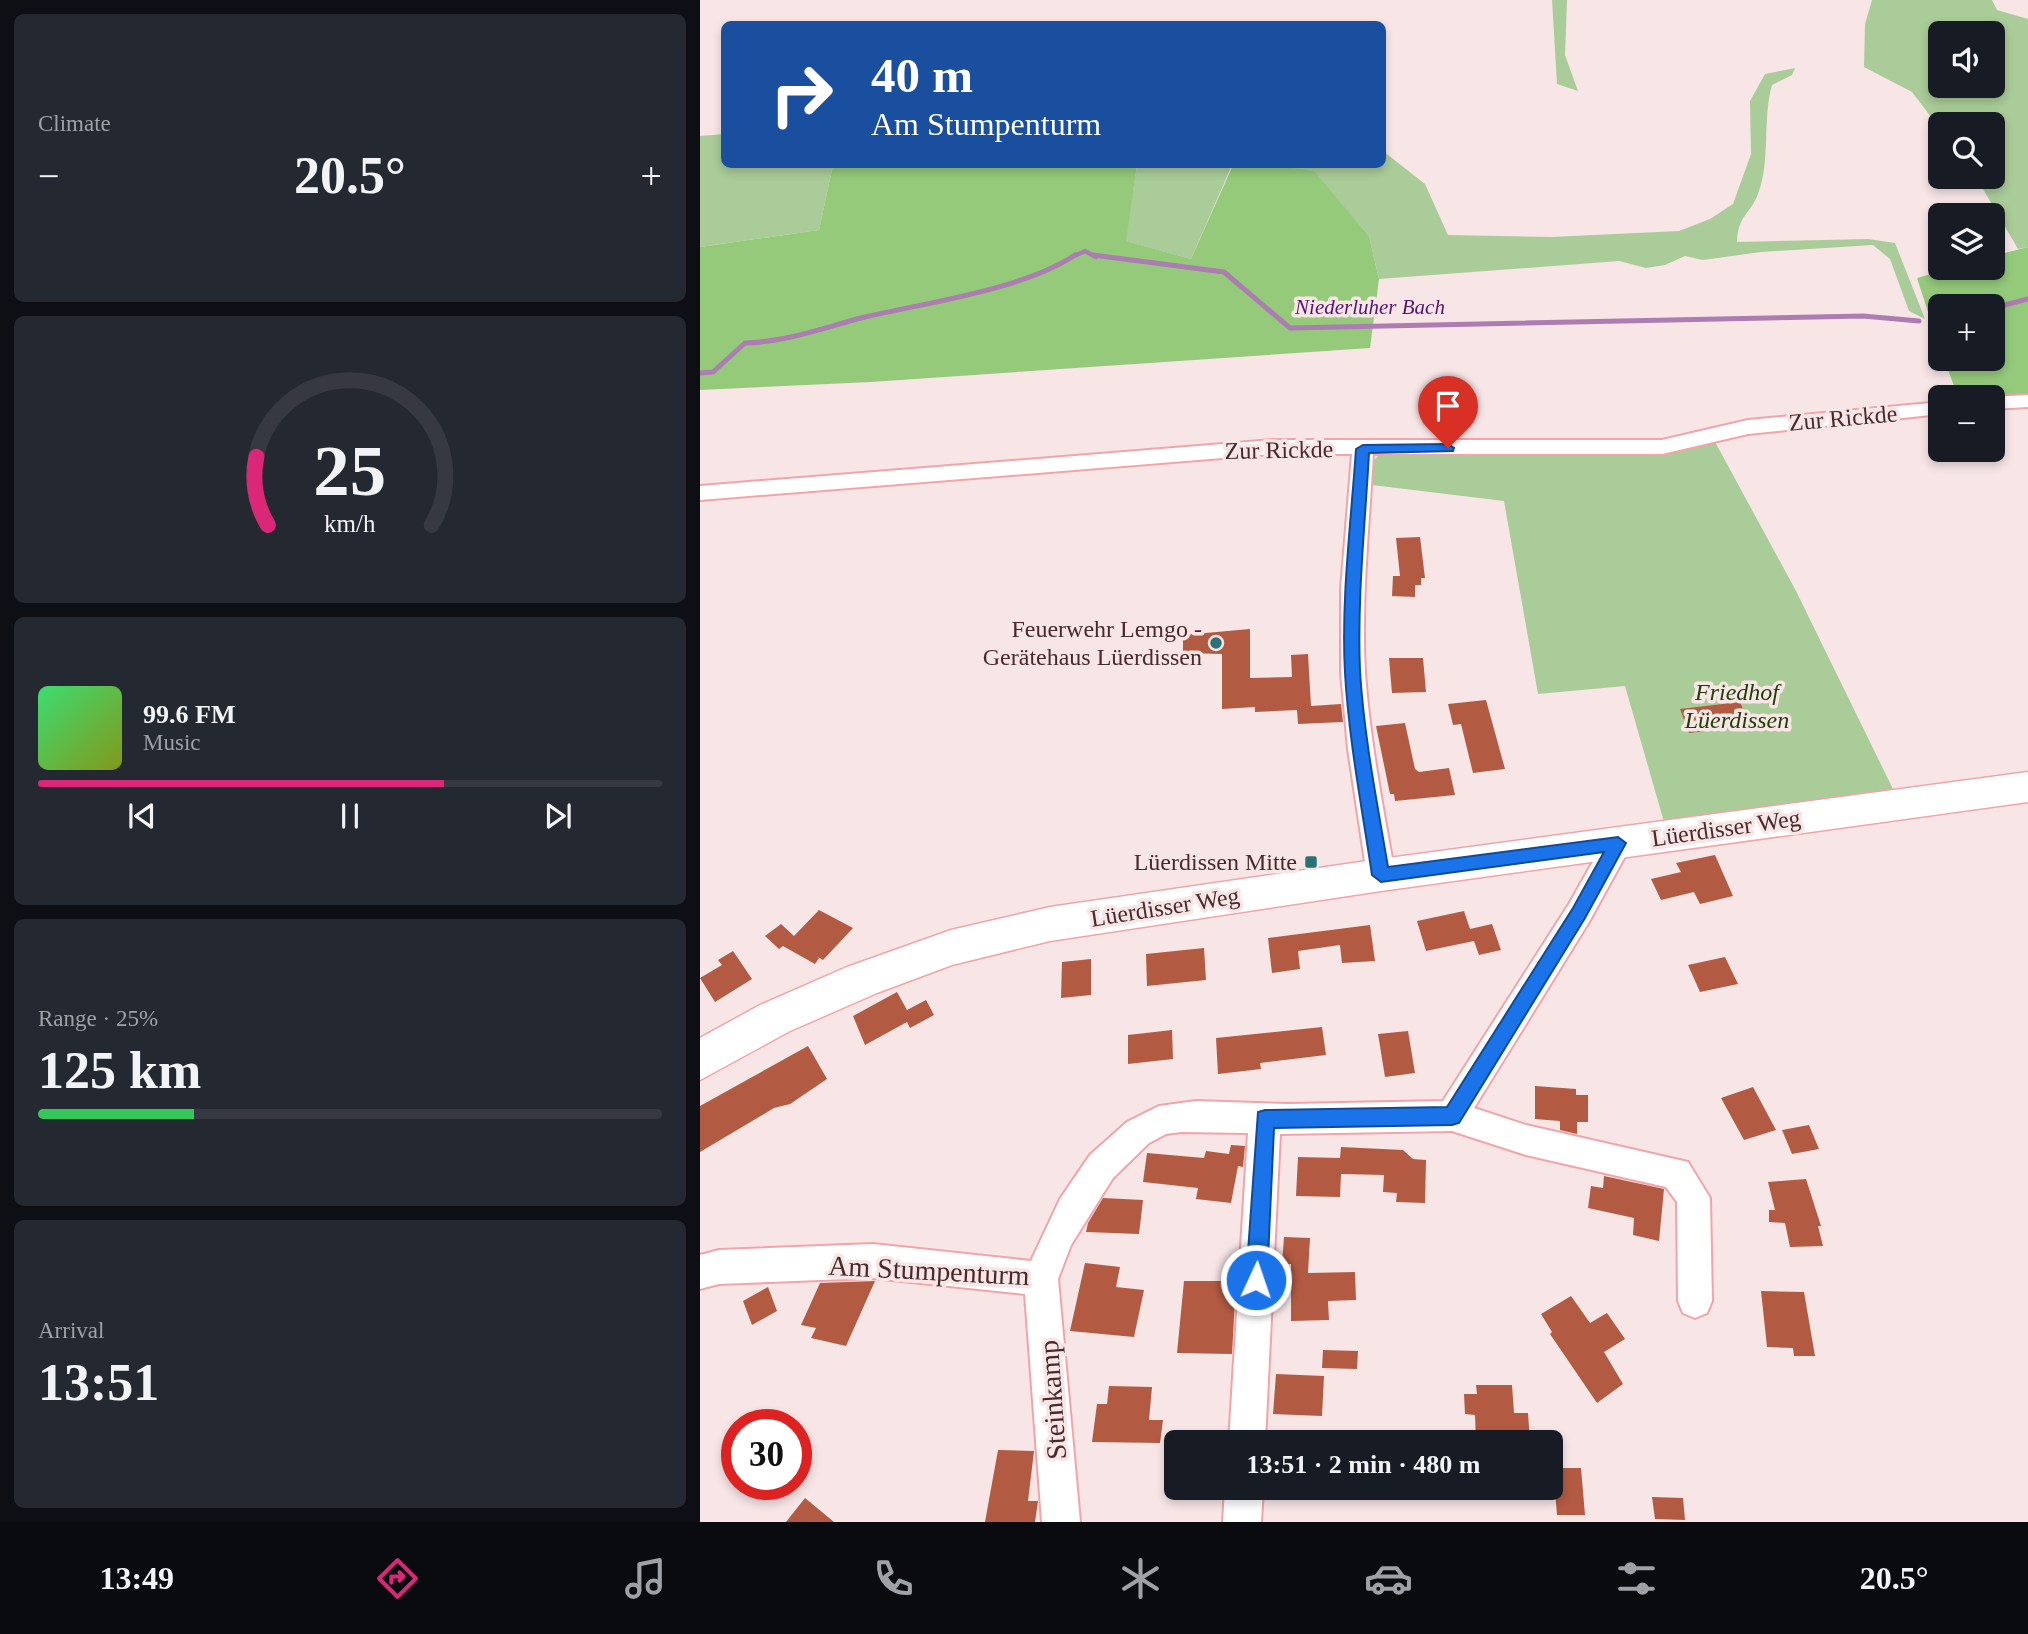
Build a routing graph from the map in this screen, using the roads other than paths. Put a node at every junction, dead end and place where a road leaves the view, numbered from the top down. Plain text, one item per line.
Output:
1 (2028, 401) edge
2 (2005, 402) edge
3 (1928, 409) edge
4 (1363, 449) junction
5 (700, 493) edge
6 (2028, 787) edge
7 (1618, 843) junction
8 (1381, 875) junction
9 (700, 1060) edge
10 (1452, 1116) junction
11 (1265, 1119) junction
12 (700, 1272) edge
13 (1041, 1279) junction
14 (1695, 1301) dead end
15 (1248, 1430) edge
16 (1243, 1500) edge
17 (1061, 1522) edge
18 (1242, 1522) edge

1 - 2 street
3 - 4 street, Zur Rickde
4 - 5 street, Zur Rickde
4 - 8 street
6 - 7 main road, Lüerdisser Weg
7 - 8 main road, Lüerdisser Weg
7 - 10 street
8 - 9 main road, Lüerdisser Weg
10 - 11 street, Am Stumpenturm
10 - 14 street, Am Stumpenturm
11 - 13 street, Am Stumpenturm
11 - 15 street
12 - 13 street, Am Stumpenturm
13 - 17 street, Steinkamp
16 - 18 street

